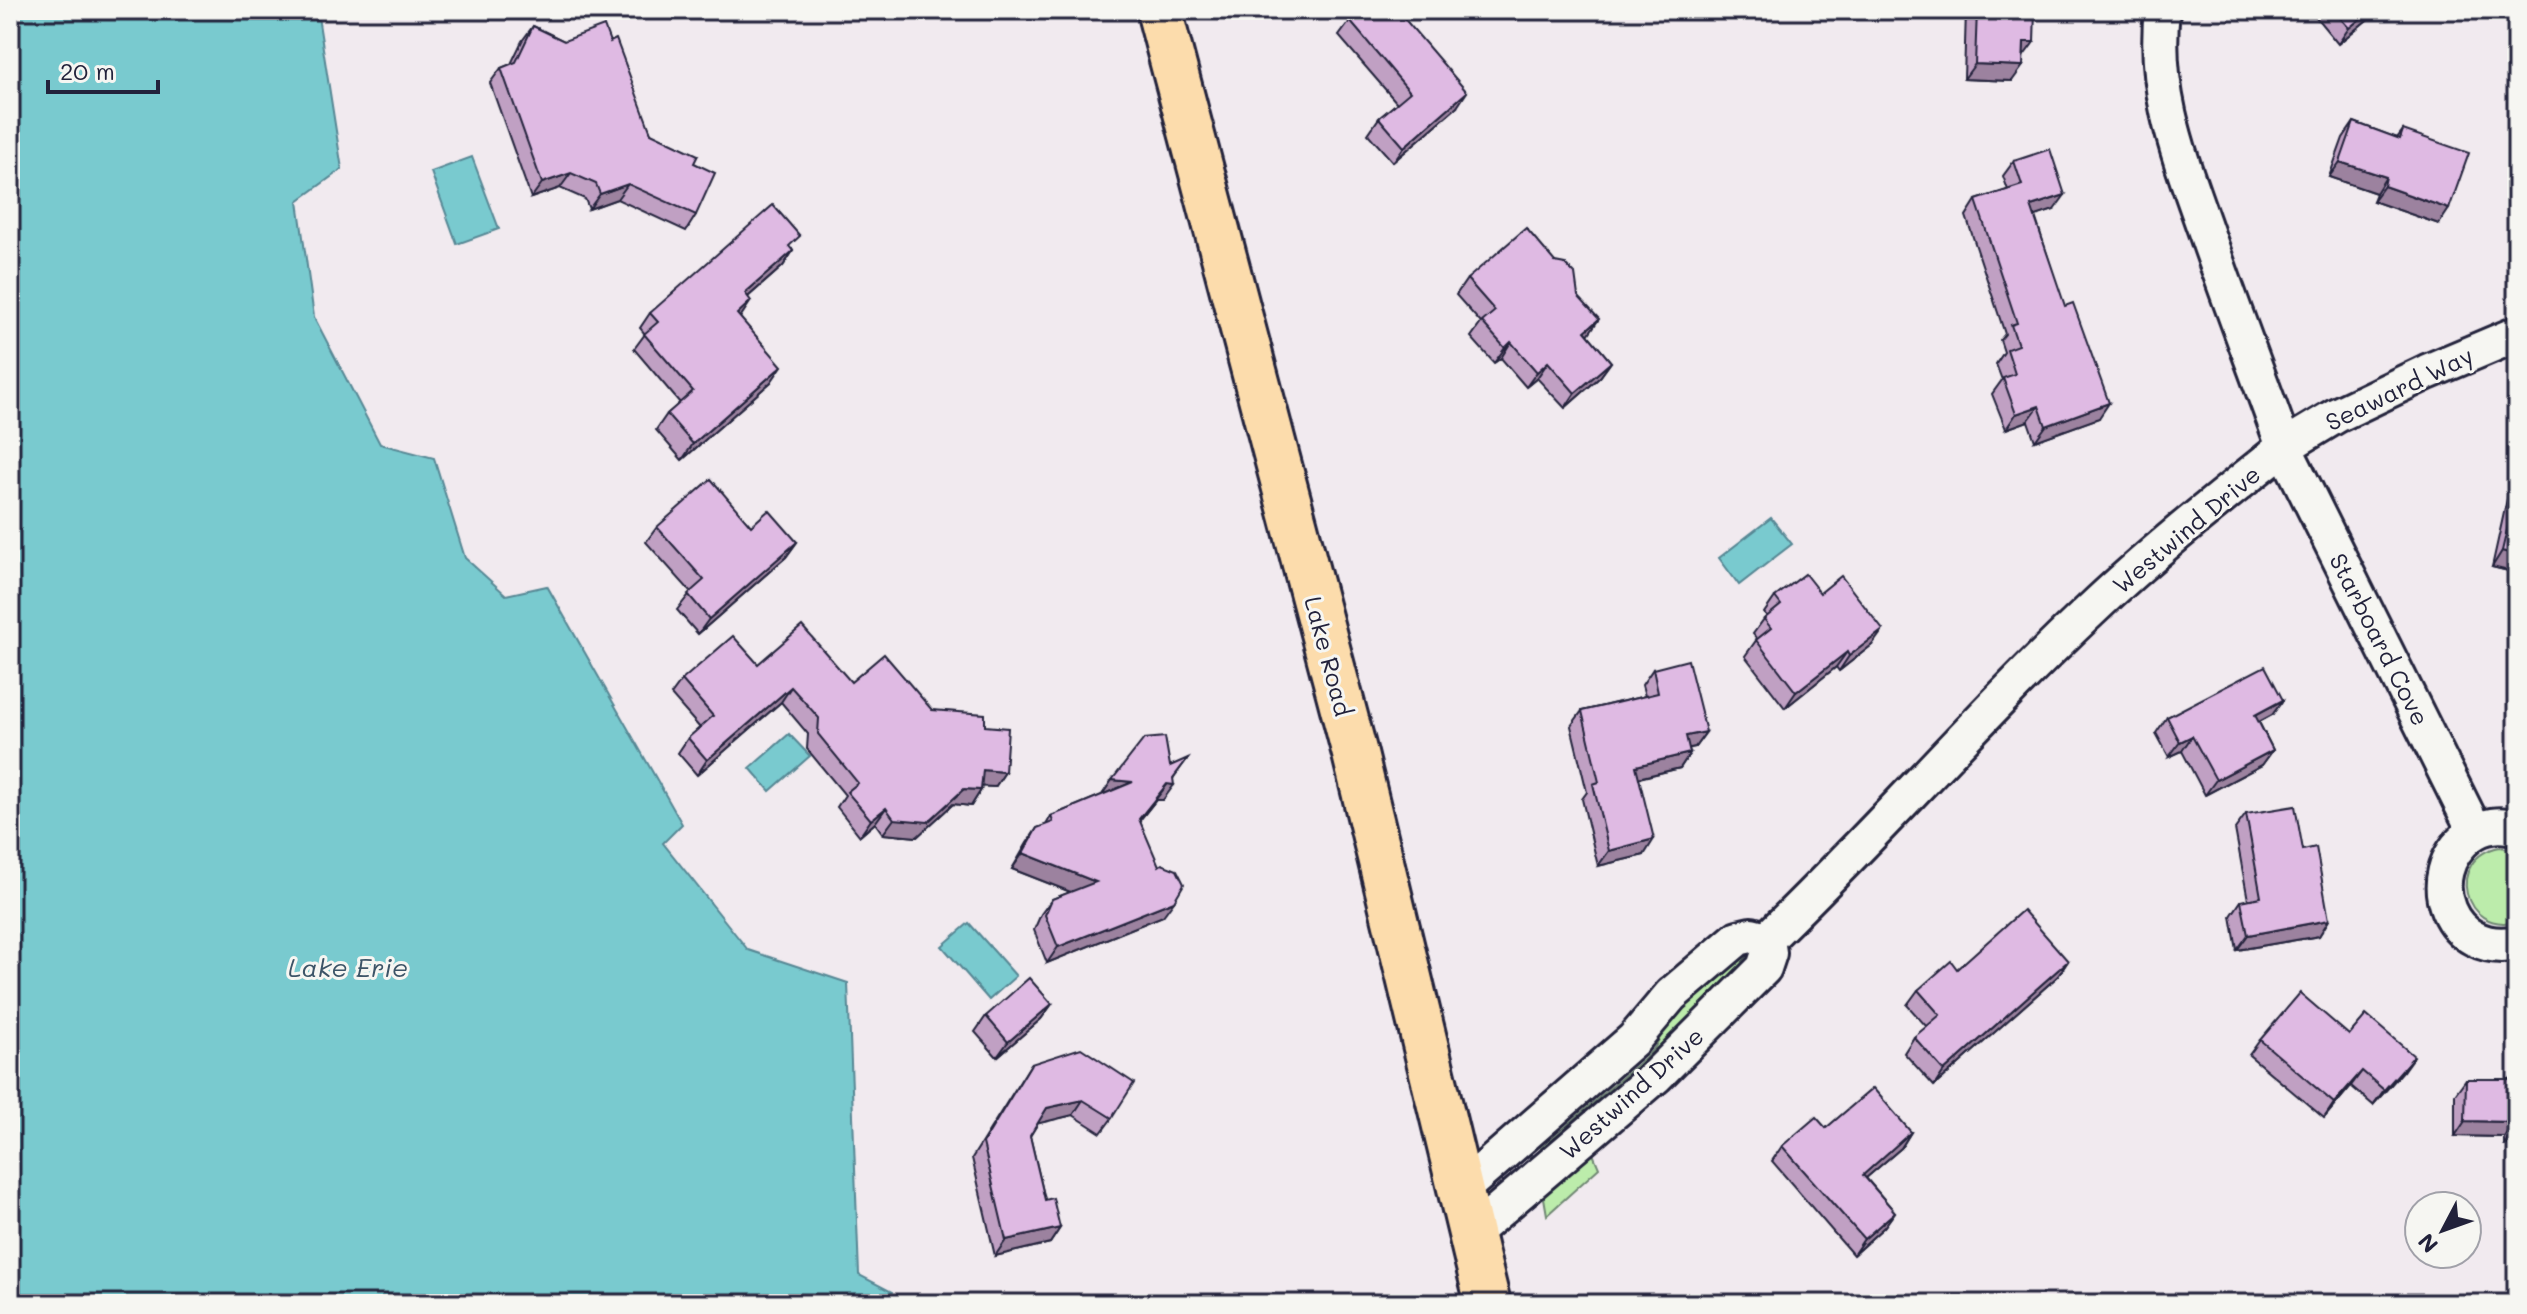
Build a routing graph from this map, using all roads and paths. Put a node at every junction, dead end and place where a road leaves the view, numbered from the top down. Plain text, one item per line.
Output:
1 (1159, 10) edge
2 (2162, 10) edge
3 (2517, 334) edge
4 (2284, 447) junction
5 (2517, 828) edge
6 (2475, 831) junction
7 (1767, 939) junction
8 (2517, 943) edge
9 (1461, 1190) junction
10 (1471, 1234) junction
11 (1488, 1304) edge

1 - 9 main road, Lake Road
2 - 4 street, Westwind Drive
3 - 4 street, Seaward Way
4 - 6 street, Starboard Cove
4 - 7 street, Westwind Drive
5 - 6 street
6 - 8 street
7 - 9 street, Westwind Drive
7 - 10 street, Westwind Drive
9 - 10 main road, Lake Road
10 - 11 main road, Lake Road

